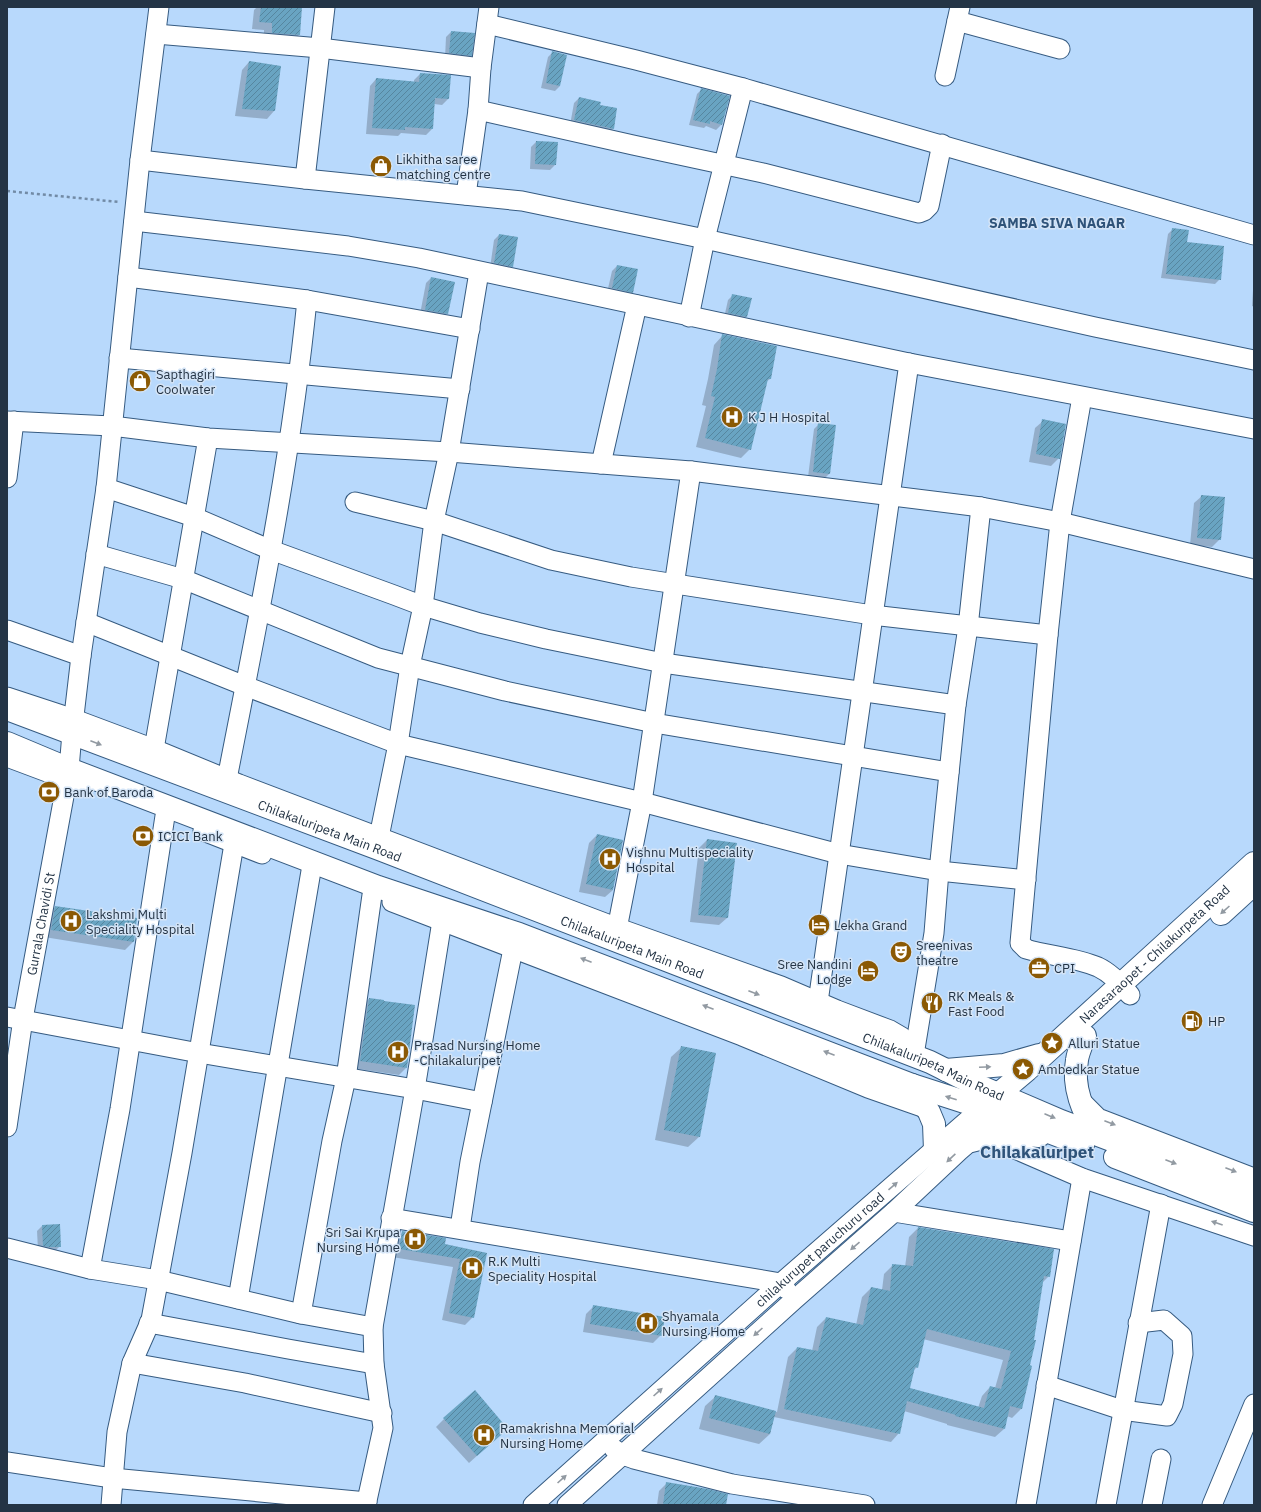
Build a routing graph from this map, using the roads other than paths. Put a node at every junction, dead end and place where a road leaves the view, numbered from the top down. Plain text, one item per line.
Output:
1 (160, 7) edge
2 (325, 7) edge
3 (958, 14) edge
4 (488, 16) edge
5 (156, 34) junction
6 (320, 48) junction
7 (1060, 49) dead end
8 (481, 68) junction
9 (945, 76) dead end
10 (743, 88) junction
11 (478, 110) junction
12 (942, 144) junction
13 (140, 160) junction
14 (724, 164) junction
15 (305, 179) junction
16 (466, 195) junction
17 (135, 212) junction
18 (1254, 235) edge
19 (705, 239) junction
20 (479, 272) junction
21 (128, 277) junction
22 (307, 300) junction
23 (637, 306) junction
24 (689, 317) junction
25 (470, 329) junction
26 (119, 358) junction
27 (1254, 360) edge
28 (909, 363) junction
29 (300, 374) junction
30 (460, 389) junction
31 (1082, 396) junction
32 (11, 421) edge
33 (112, 426) junction
34 (1254, 429) edge
35 (208, 438) junction
36 (289, 442) junction
37 (449, 452) junction
38 (601, 464) junction
39 (691, 471) junction
40 (7, 478) edge
41 (106, 488) junction
42 (890, 495) junction
43 (355, 502) dead end
44 (981, 508) junction
45 (194, 517) junction
46 (434, 521) junction
47 (1060, 522) junction
48 (271, 550) junction
49 (96, 554) junction
50 (1254, 569) edge
51 (183, 579) junction
52 (674, 585) junction
53 (423, 606) junction
54 (260, 610) junction
55 (872, 615) junction
56 (86, 622) junction
57 (968, 627) junction
58 (7, 630) edge
59 (1048, 635) junction
60 (169, 655) junction
61 (81, 656) junction
62 (663, 663) junction
63 (410, 666) junction
64 (245, 686) junction
65 (862, 691) junction
66 (7, 697) edge
67 (956, 705) junction
68 (7, 709) edge
69 (654, 723) junction
70 (73, 726) junction
71 (7, 743) edge
72 (398, 744) junction
73 (154, 749) junction
74 (853, 755) junction
75 (7, 757) edge
76 (949, 772) junction
77 (68, 774) junction
78 (227, 779) junction
79 (642, 802) junction
80 (165, 816) junction
81 (379, 836) junction
82 (234, 844) junction
83 (839, 854) junction
84 (1254, 863) edge
85 (311, 871) junction
86 (939, 871) junction
87 (1026, 880) junction
88 (1254, 884) edge
89 (372, 895) junction
90 (442, 921) junction
91 (617, 934) junction
92 (513, 948) junction
93 (1126, 990) junction
94 (818, 1002) junction
95 (15, 1018) edge
96 (1085, 1036) junction
97 (131, 1040) junction
98 (1046, 1052) junction
99 (199, 1053) junction
100 (916, 1056) junction
101 (278, 1066) junction
102 (946, 1070) junction
103 (346, 1078) junction
104 (912, 1085) junction
105 (415, 1089) junction
106 (1080, 1100) junction
107 (482, 1102) junction
108 (999, 1104) junction
109 (928, 1109) junction
110 (7, 1127) edge
111 (1096, 1134) junction
112 (1064, 1138) junction
113 (979, 1139) junction
114 (935, 1150) junction
115 (1082, 1178) junction
116 (1254, 1178) edge
117 (1254, 1194) edge
118 (1160, 1204) junction
119 (894, 1212) junction
120 (1254, 1212) edge
121 (391, 1218) junction
122 (460, 1228) junction
123 (1254, 1236) edge
124 (1071, 1241) junction
125 (7, 1248) edge
126 (90, 1269) junction
127 (158, 1280) junction
128 (780, 1283) junction
129 (238, 1299) junction
130 (794, 1300) junction
131 (301, 1314) junction
132 (1138, 1322) junction
133 (149, 1324) junction
134 (372, 1327) junction
135 (132, 1363) junction
136 (374, 1364) junction
137 (1046, 1385) junction
138 (1254, 1404) edge
139 (1122, 1410) junction
140 (382, 1413) junction
141 (603, 1442) junction
142 (623, 1455) junction
143 (1161, 1460) dead end
144 (7, 1462) edge
145 (112, 1478) junction
146 (367, 1504) edge
147 (110, 1505) edge
148 (533, 1505) edge
149 (567, 1505) edge
150 (865, 1505) edge
151 (1026, 1505) edge
152 (1106, 1505) edge
153 (1152, 1505) edge
154 (1212, 1505) edge

1 - 5 street, Gurrala Chavidi St
2 - 6 street
3 - 7 street
3 - 9 street
4 - 8 street
4 - 10 street
5 - 6 street
5 - 13 street, Gurrala Chavidi St
6 - 8 street
6 - 15 street
8 - 11 street
10 - 12 street
10 - 14 street
11 - 14 street
11 - 16 street
12 - 14 street
12 - 18 street
13 - 15 street
13 - 17 street, Gurrala Chavidi St
14 - 19 street
15 - 16 street
16 - 19 street
17 - 20 street
17 - 21 street, Gurrala Chavidi St
19 - 24 street
19 - 27 street
20 - 23 street
20 - 25 street
21 - 22 street
21 - 26 street, Gurrala Chavidi St
22 - 25 street
22 - 29 street
23 - 24 street
23 - 38 street
24 - 28 street
25 - 30 street
26 - 29 street
26 - 33 street, Gurrala Chavidi St
28 - 31 street
28 - 42 street
29 - 30 street
29 - 36 street
30 - 37 street
31 - 34 street
31 - 47 street
32 - 33 street
32 - 40 street
33 - 35 street
33 - 41 street, Gurrala Chavidi St
35 - 36 street
35 - 45 street
36 - 37 street
36 - 48 street
37 - 38 street
37 - 46 street
38 - 39 street
39 - 42 street
39 - 52 street
41 - 45 street
41 - 49 street, Gurrala Chavidi St
42 - 44 street
42 - 55 street
43 - 46 street
44 - 47 street
44 - 57 street
45 - 48 street
45 - 51 street
46 - 52 street
46 - 53 street
47 - 50 street
47 - 59 street
48 - 53 street
48 - 54 street
49 - 51 street
49 - 56 street, Gurrala Chavidi St
51 - 54 street
51 - 60 street
52 - 55 street
52 - 62 street
53 - 62 street
53 - 63 street
54 - 63 street
54 - 64 street
55 - 57 street
55 - 65 street
56 - 60 street
56 - 61 street, Gurrala Chavidi St
57 - 59 street
57 - 67 street
58 - 61 street
59 - 87 street
60 - 64 street
60 - 73 street
61 - 70 street, Gurrala Chavidi St
62 - 65 street
62 - 69 street
63 - 69 street
63 - 72 street
64 - 72 street
64 - 78 street
65 - 67 street
65 - 74 street
66 - 70 street
67 - 76 street
68 - 70 main road, Chilakaluripeta Main Road
69 - 74 street
69 - 79 street
70 - 73 street
70 - 77 street, Gurrala Chavidi St
70 -> 91 main road, Chilakaluripeta Main Road
71 - 77 main road, Chilakaluripeta Main Road
72 - 79 street
72 - 81 street
73 - 78 street
74 - 76 street
74 - 83 street
75 - 77 street
76 - 86 street
77 - 80 street
77 - 95 street, Gurrala Chavidi St
104 -> 77 main road, Chilakaluripeta Main Road
78 - 81 street
79 - 83 street
79 - 91 street
80 - 82 street
80 - 97 street
81 - 91 street
82 - 85 street
82 - 99 street
83 - 86 street
83 - 94 street
84 - 93 main road, Narasaraopet - Chilakurpeta Road
85 - 89 street
85 - 101 street
86 - 87 street
86 - 100 street
87 - 93 street
88 -> 93 main road, Narasaraopet - Chilakurpeta Road
89 - 90 street
89 - 103 street
90 - 92 street
90 - 105 street
91 - 94 street
91 -> 100 main road, Chilakaluripeta Main Road
92 - 107 street
92 - 109 street
93 - 96 main road, Narasaraopet - Chilakurpeta Road
93 - 98 main road, Narasaraopet - Chilakurpeta Road
94 - 100 street
95 - 97 street
95 - 110 street, Gurrala Chavidi St
96 - 106 main road
96 - 108 main road, Narasaraopet - Chilakurpeta Road
97 - 99 street
97 - 126 street
102 -> 98 main road
98 - 108 main road, Narasaraopet - Chilakurpeta Road
99 - 101 street
99 - 127 street
100 - 102 main road, Chilakaluripeta Main Road
101 - 103 street
101 - 129 street
102 - 108 main road, Chilakaluripeta Main Road
103 - 105 street
103 - 131 street
108 -> 104 main road, Chilakaluripeta Main Road
104 - 109 main road
105 - 107 street
105 - 121 street
106 - 111 main road
106 -> 116 street
107 - 122 street
108 -> 111 main road, Chilakaluripeta Main Road
108 - 112 main road, Chilakaluripeta Main Road
108 - 113 street, chilakurupet paruchuru road
108 - 114 street, chilakurupet paruchuru road
109 - 114 main road
111 -> 117 main road, Chilakaluripeta Main Road
112 - 113 main road
112 - 120 main road, Chilakaluripeta Main Road
113 - 115 street
113 -> 119 street, chilakurupet paruchuru road
128 -> 114 street, chilakurupet paruchuru road
115 - 118 street
115 - 124 street
123 -> 118 street
118 - 132 street
119 - 124 street
119 -> 130 street, chilakurupet paruchuru road
121 - 122 street
121 - 134 street
122 - 128 street
124 - 137 street
125 - 126 street
126 - 127 street
127 - 129 street
127 - 133 street
128 - 130 street
141 -> 128 street, chilakurupet paruchuru road
129 - 131 street
130 -> 142 street, chilakurupet paruchuru road
131 - 134 street
132 - 139 street
132 - 139 street
133 - 135 street
133 - 136 street
134 - 136 street
135 - 140 street
135 - 145 street
136 - 140 street
137 - 139 street
137 - 151 street
138 - 154 street
139 - 152 street
140 - 146 street
141 - 142 street
148 -> 141 street, chilakurupet paruchuru road
142 - 149 street, chilakurupet paruchuru road
142 - 150 street
143 - 153 street
144 - 145 street
145 - 146 street
145 - 147 street

